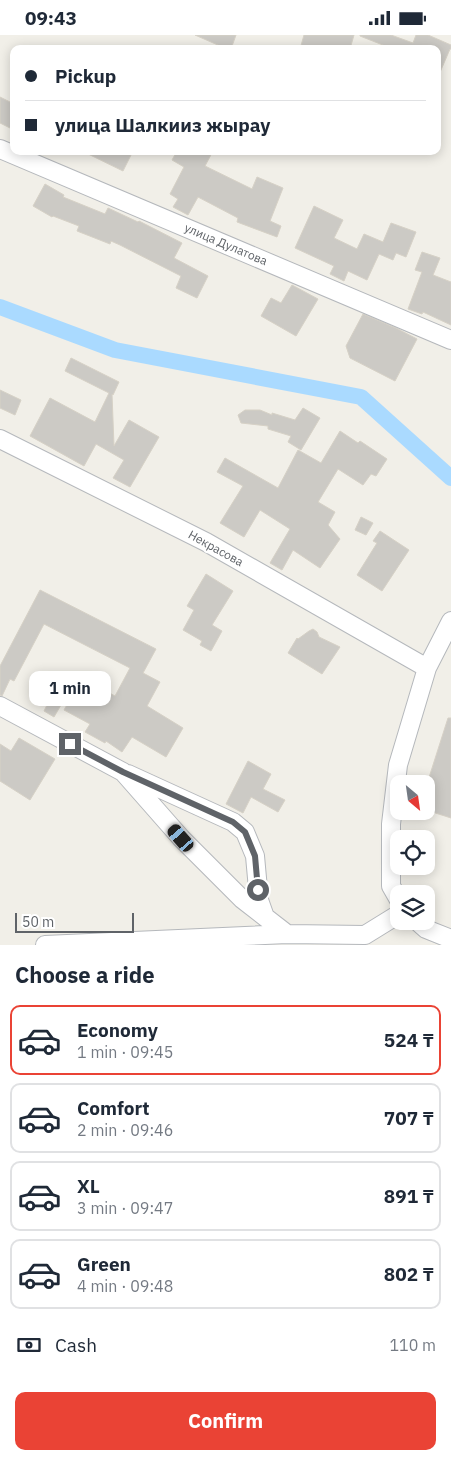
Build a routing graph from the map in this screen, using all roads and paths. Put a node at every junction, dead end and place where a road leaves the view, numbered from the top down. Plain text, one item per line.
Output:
1 (14, 155) edge
2 (451, 340) edge
3 (0, 439) edge
4 (451, 621) edge
5 (427, 668) junction
6 (0, 706) edge
7 (123, 772) junction
8 (391, 885) edge
9 (265, 917) junction
10 (390, 921) edge
11 (428, 930) edge
12 (287, 934) junction
13 (451, 939) edge
14 (364, 940) edge
15 (238, 941) edge
16 (45, 945) edge

1 - 2 street, улица Дулатова
3 - 5 street, Некрасова
4 - 5 street
5 - 8 street
6 - 7 street
7 - 9 street
7 - 9 street
9 - 12 street
10 - 14 street
11 - 13 street
12 - 14 street
12 - 15 street
15 - 16 street

